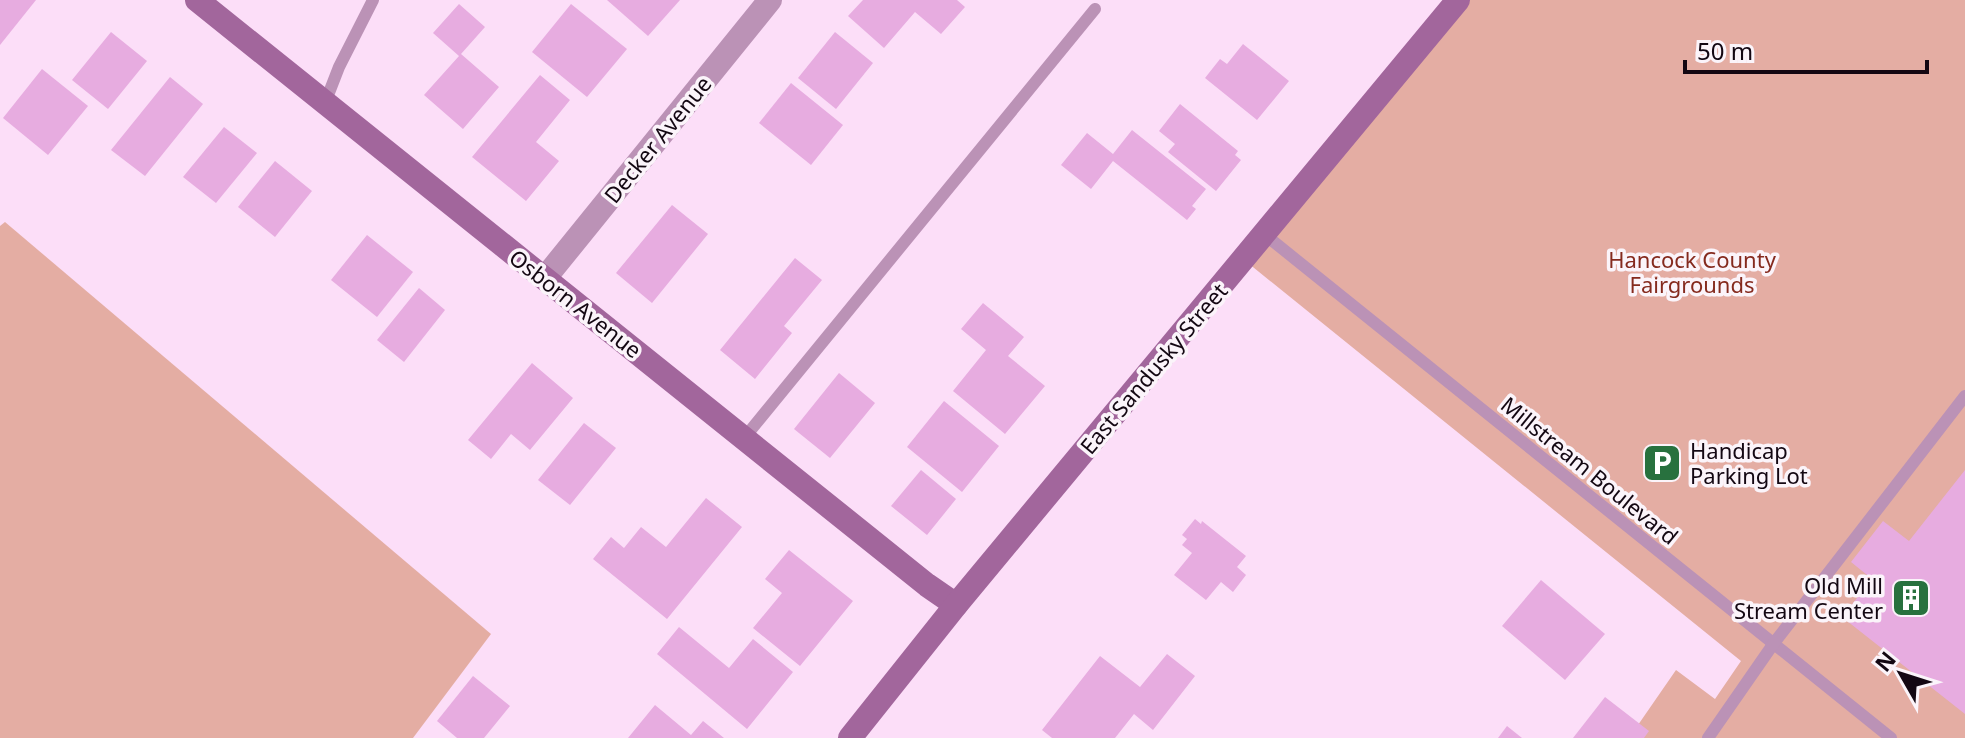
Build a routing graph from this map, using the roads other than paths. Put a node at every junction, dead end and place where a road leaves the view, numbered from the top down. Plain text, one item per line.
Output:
1 (197, 0) edge
2 (373, 0) edge
3 (770, 0) edge
4 (1458, 0) edge
5 (1095, 9) dead end
6 (325, 103) junction
7 (1264, 234) junction
8 (545, 278) junction
9 (1965, 396) edge
10 (745, 437) junction
11 (956, 605) junction
12 (1774, 643) junction
13 (850, 738) edge
14 (1708, 738) edge
15 (1891, 738) edge

1 - 6 main road, Osborn Avenue
2 - 6 lane
3 - 8 street, Decker Avenue
4 - 7 main road, East Sandusky Street
5 - 10 lane
6 - 8 main road, Osborn Avenue
7 - 11 main road, East Sandusky Street
7 - 12 lane, Millstream Boulevard
8 - 10 main road, Osborn Avenue
9 - 12 lane
10 - 11 main road, Osborn Avenue
11 - 13 main road, East Sandusky Street
12 - 14 lane
12 - 15 lane, Millstream Boulevard

